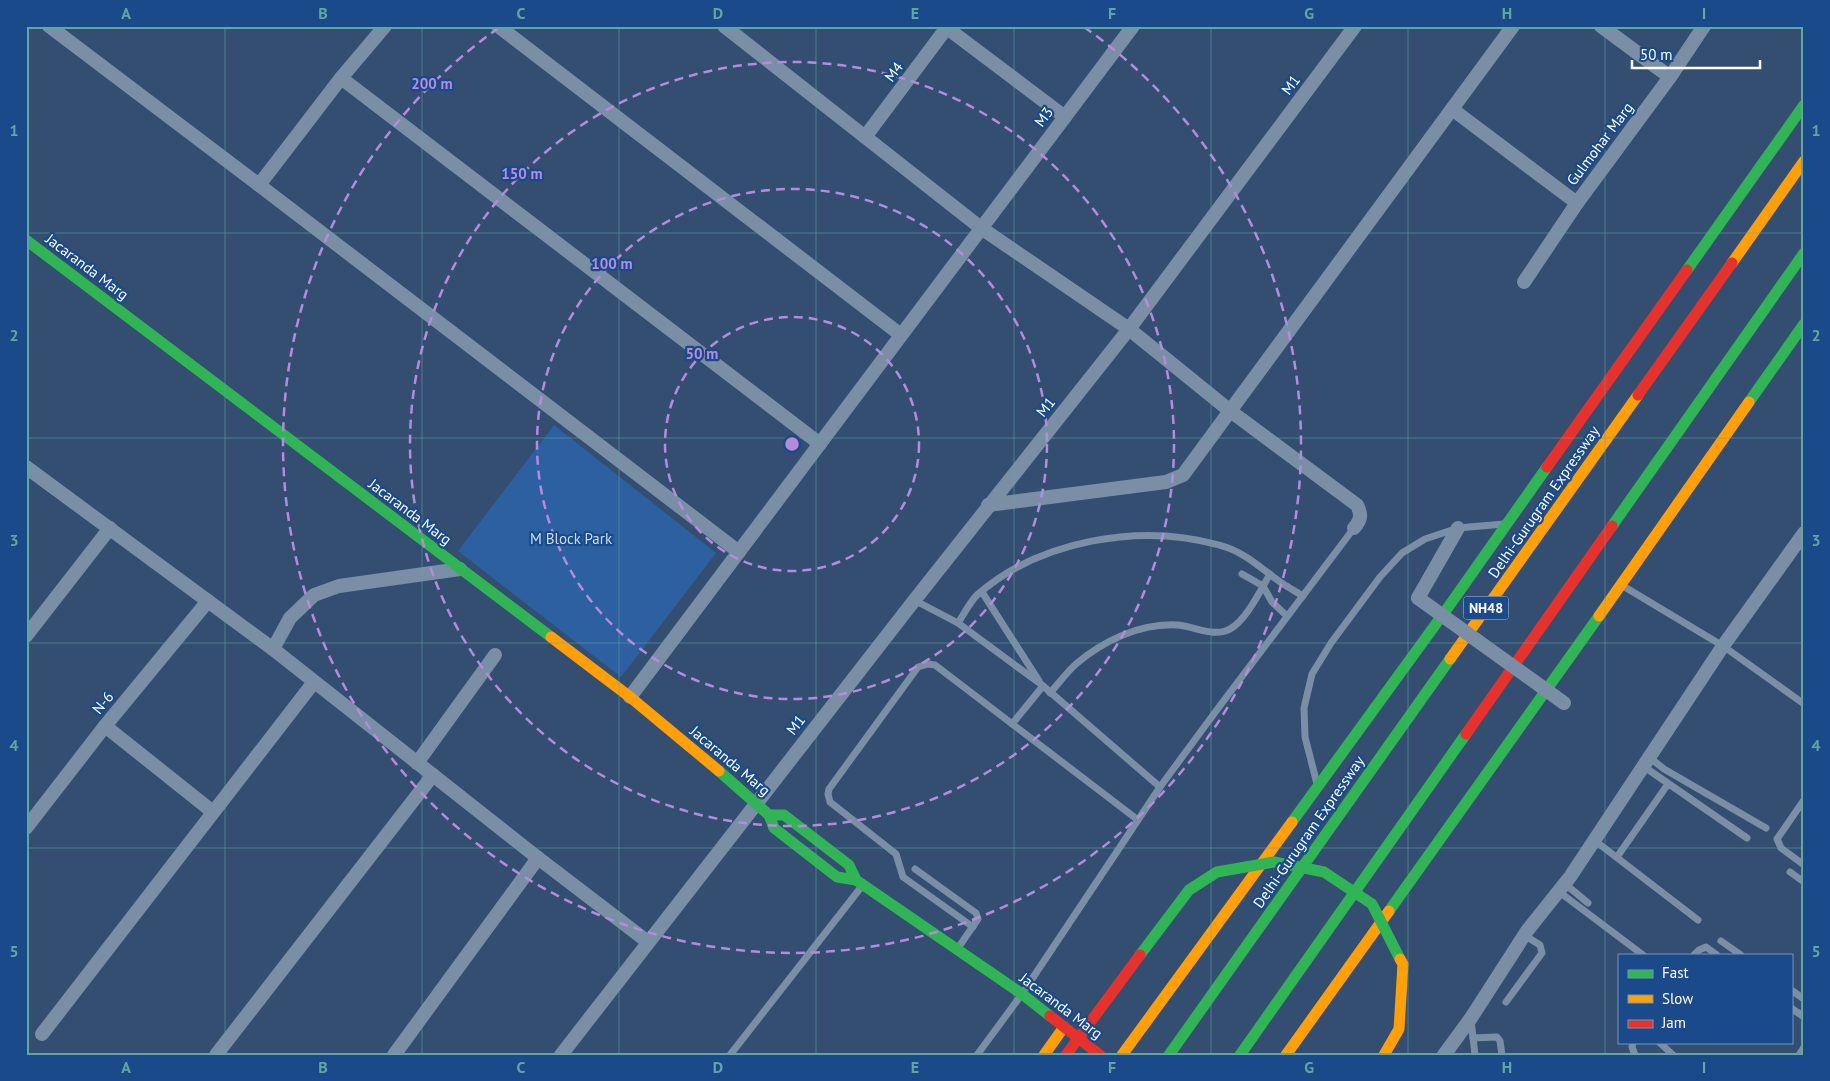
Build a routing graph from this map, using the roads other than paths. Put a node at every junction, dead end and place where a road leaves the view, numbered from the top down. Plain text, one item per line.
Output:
1 (49, 26) edge
2 (385, 26) edge
3 (498, 26) edge
4 (724, 26) edge
5 (1133, 26) edge
6 (1354, 26) edge
7 (1513, 26) edge
8 (1601, 26) edge
9 (1704, 26) edge
10 (947, 27) edge
11 (1670, 77) junction
12 (341, 78) junction
13 (1804, 105) edge
14 (1452, 109) junction
15 (1065, 117) junction
16 (865, 137) junction
17 (1804, 161) edge
18 (259, 185) junction
19 (1577, 203) junction
20 (981, 228) junction
21 (26, 240) edge
22 (1804, 253) edge
23 (1524, 282) dead end
24 (1804, 324) edge
25 (1129, 330) junction
26 (901, 335) junction
27 (1229, 410) junction
28 (820, 444) junction
29 (27, 470) edge
30 (988, 506) junction
31 (1507, 523) junction
32 (110, 528) junction
33 (1354, 528) joint
34 (1458, 528) junction
35 (1804, 533) edge
36 (739, 552) junction
37 (460, 569) junction
38 (1242, 574) dead end
39 (1270, 574) junction
40 (1620, 584) junction
41 (1263, 586) junction
42 (982, 592) junction
43 (1302, 596) junction
44 (914, 600) junction
45 (208, 601) junction
46 (1287, 616) junction
47 (958, 623) junction
48 (26, 636) edge
49 (1723, 646) junction
50 (273, 648) junction
51 (495, 655) dead end
52 (314, 682) junction
53 (1043, 686) junction
54 (1050, 693) junction
55 (630, 697) junction
56 (1564, 703) dead end
57 (1804, 704) edge
58 (1012, 724) junction
59 (105, 726) junction
60 (417, 762) junction
61 (1646, 762) junction
62 (433, 775) junction
63 (1668, 784) junction
64 (1160, 787) junction
65 (1317, 787) junction
66 (1804, 800) edge
67 (756, 802) junction
68 (213, 812) junction
69 (769, 815) junction
70 (1138, 820) junction
71 (26, 828) edge
72 (1766, 828) dead end
73 (1747, 838) dead end
74 (1594, 840) junction
75 (538, 858) junction
76 (1617, 858) junction
77 (1804, 866) edge
78 (915, 868) dead end
79 (1790, 872) dead end
80 (859, 882) junction
81 (1804, 882) edge
82 (1561, 887) junction
83 (1588, 902) dead end
84 (1698, 920) dead end
85 (973, 927) junction
86 (1524, 935) junction
87 (1721, 941) dead end
88 (648, 942) junction
89 (957, 950) junction
90 (1642, 954) edge
91 (1695, 954) edge
92 (1716, 954) edge
93 (1740, 954) edge
94 (1792, 991) edge
95 (1022, 994) junction
96 (1804, 999) edge
97 (1506, 1002) dead end
98 (1792, 1009) edge
99 (1804, 1017) edge
100 (1471, 1018) junction
101 (1064, 1027) junction
102 (42, 1034) dead end
103 (1473, 1038) junction
104 (1661, 1044) edge
105 (1804, 1047) edge
106 (216, 1055) edge
107 (394, 1055) edge
108 (561, 1055) edge
109 (730, 1055) edge
110 (977, 1055) edge
111 (1044, 1055) edge
112 (1066, 1055) edge
113 (1100, 1055) edge
114 (1122, 1055) edge
115 (1169, 1055) edge
116 (1240, 1055) edge
117 (1286, 1055) edge
118 (1384, 1055) edge
119 (1444, 1055) edge
120 (1475, 1055) edge
121 (1502, 1055) edge
122 (1673, 1055) edge
123 (1799, 1055) edge

1 - 18 street
2 - 12 street
3 - 26 street
4 - 16 street
5 - 15 street, M3
6 - 25 street, M1
7 - 14 street
8 - 11 street
9 - 11 street, Gulmohar Marg
10 - 15 street
10 - 16 street, M4
11 - 19 street, Gulmohar Marg
12 - 18 street
12 - 28 street
13 - 31 main road
14 - 19 street
14 - 27 street
15 - 20 street, M3
16 - 20 street
17 - 115 main road, Delhi-Gurugram Expressway / NH48
18 - 36 street
19 - 23 street, Gulmohar Marg
20 - 25 street
20 - 26 street, M3
21 - 37 main road, Jacaranda Marg
22 - 116 main road
24 - 40 main road
25 - 27 street
25 - 30 street, M1
26 - 28 street, M3
27 - 30 street
27 - 33 street
28 - 36 street, M3
29 - 32 street
30 - 44 street, M1
31 - 34 lane
31 - 65 main road
32 - 45 street
32 - 48 street
33 - 43 lane
34 - 56 street, bridge
34 - 65 lane
35 - 49 street
36 - 55 street, M3
37 - 50 street
37 - 55 main road, Jacaranda Marg
38 - 41 lane
39 - 41 lane
39 - 42 lane
39 - 43 lane
40 - 49 lane
40 - 117 main road
41 - 46 lane
41 - 54 lane
42 - 47 lane
42 - 53 lane
43 - 46 lane
44 - 47 lane
44 - 67 street, M1
45 - 50 street
45 - 59 street, N-6
46 - 64 lane
47 - 53 lane
49 - 57 lane
49 - 61 street
50 - 52 street
51 - 60 street
52 - 60 street
52 - 68 street
53 - 54 lane
53 - 58 lane
54 - 64 lane
55 - 67 main road, Jacaranda Marg
58 - 70 lane
58 - 85 lane
59 - 68 street
59 - 71 street, N-6
60 - 62 street
61 - 63 lane
61 - 72 lane
61 - 74 street
62 - 75 street
62 - 106 street
63 - 73 lane
63 - 76 lane
64 - 70 lane
65 - 114 main road
66 - 77 lane
67 - 69 main road, Jacaranda Marg
67 - 88 street, M1
68 - 102 street
69 - 80 main road, Jacaranda Marg
69 - 80 main road, Jacaranda Marg
70 - 95 lane
74 - 76 lane
74 - 82 street
75 - 88 street
75 - 107 street
76 - 84 lane
78 - 85 lane
79 - 81 lane
80 - 89 main road, Jacaranda Marg
80 - 109 lane
82 - 83 lane
82 - 86 street
82 - 90 lane
85 - 89 lane
86 - 97 lane
86 - 100 street
87 - 93 lane
88 - 108 street, M1
89 - 95 main road, Jacaranda Marg
91 - 92 lane
94 - 96 lane
95 - 101 main road, Jacaranda Marg
95 - 110 lane
98 - 99 lane
100 - 103 lane
100 - 119 street
101 - 111 main road
101 - 113 main road, Jacaranda Marg
103 - 120 lane
103 - 121 lane
104 - 122 lane
105 - 123 lane
112 - 118 main road, bridge

